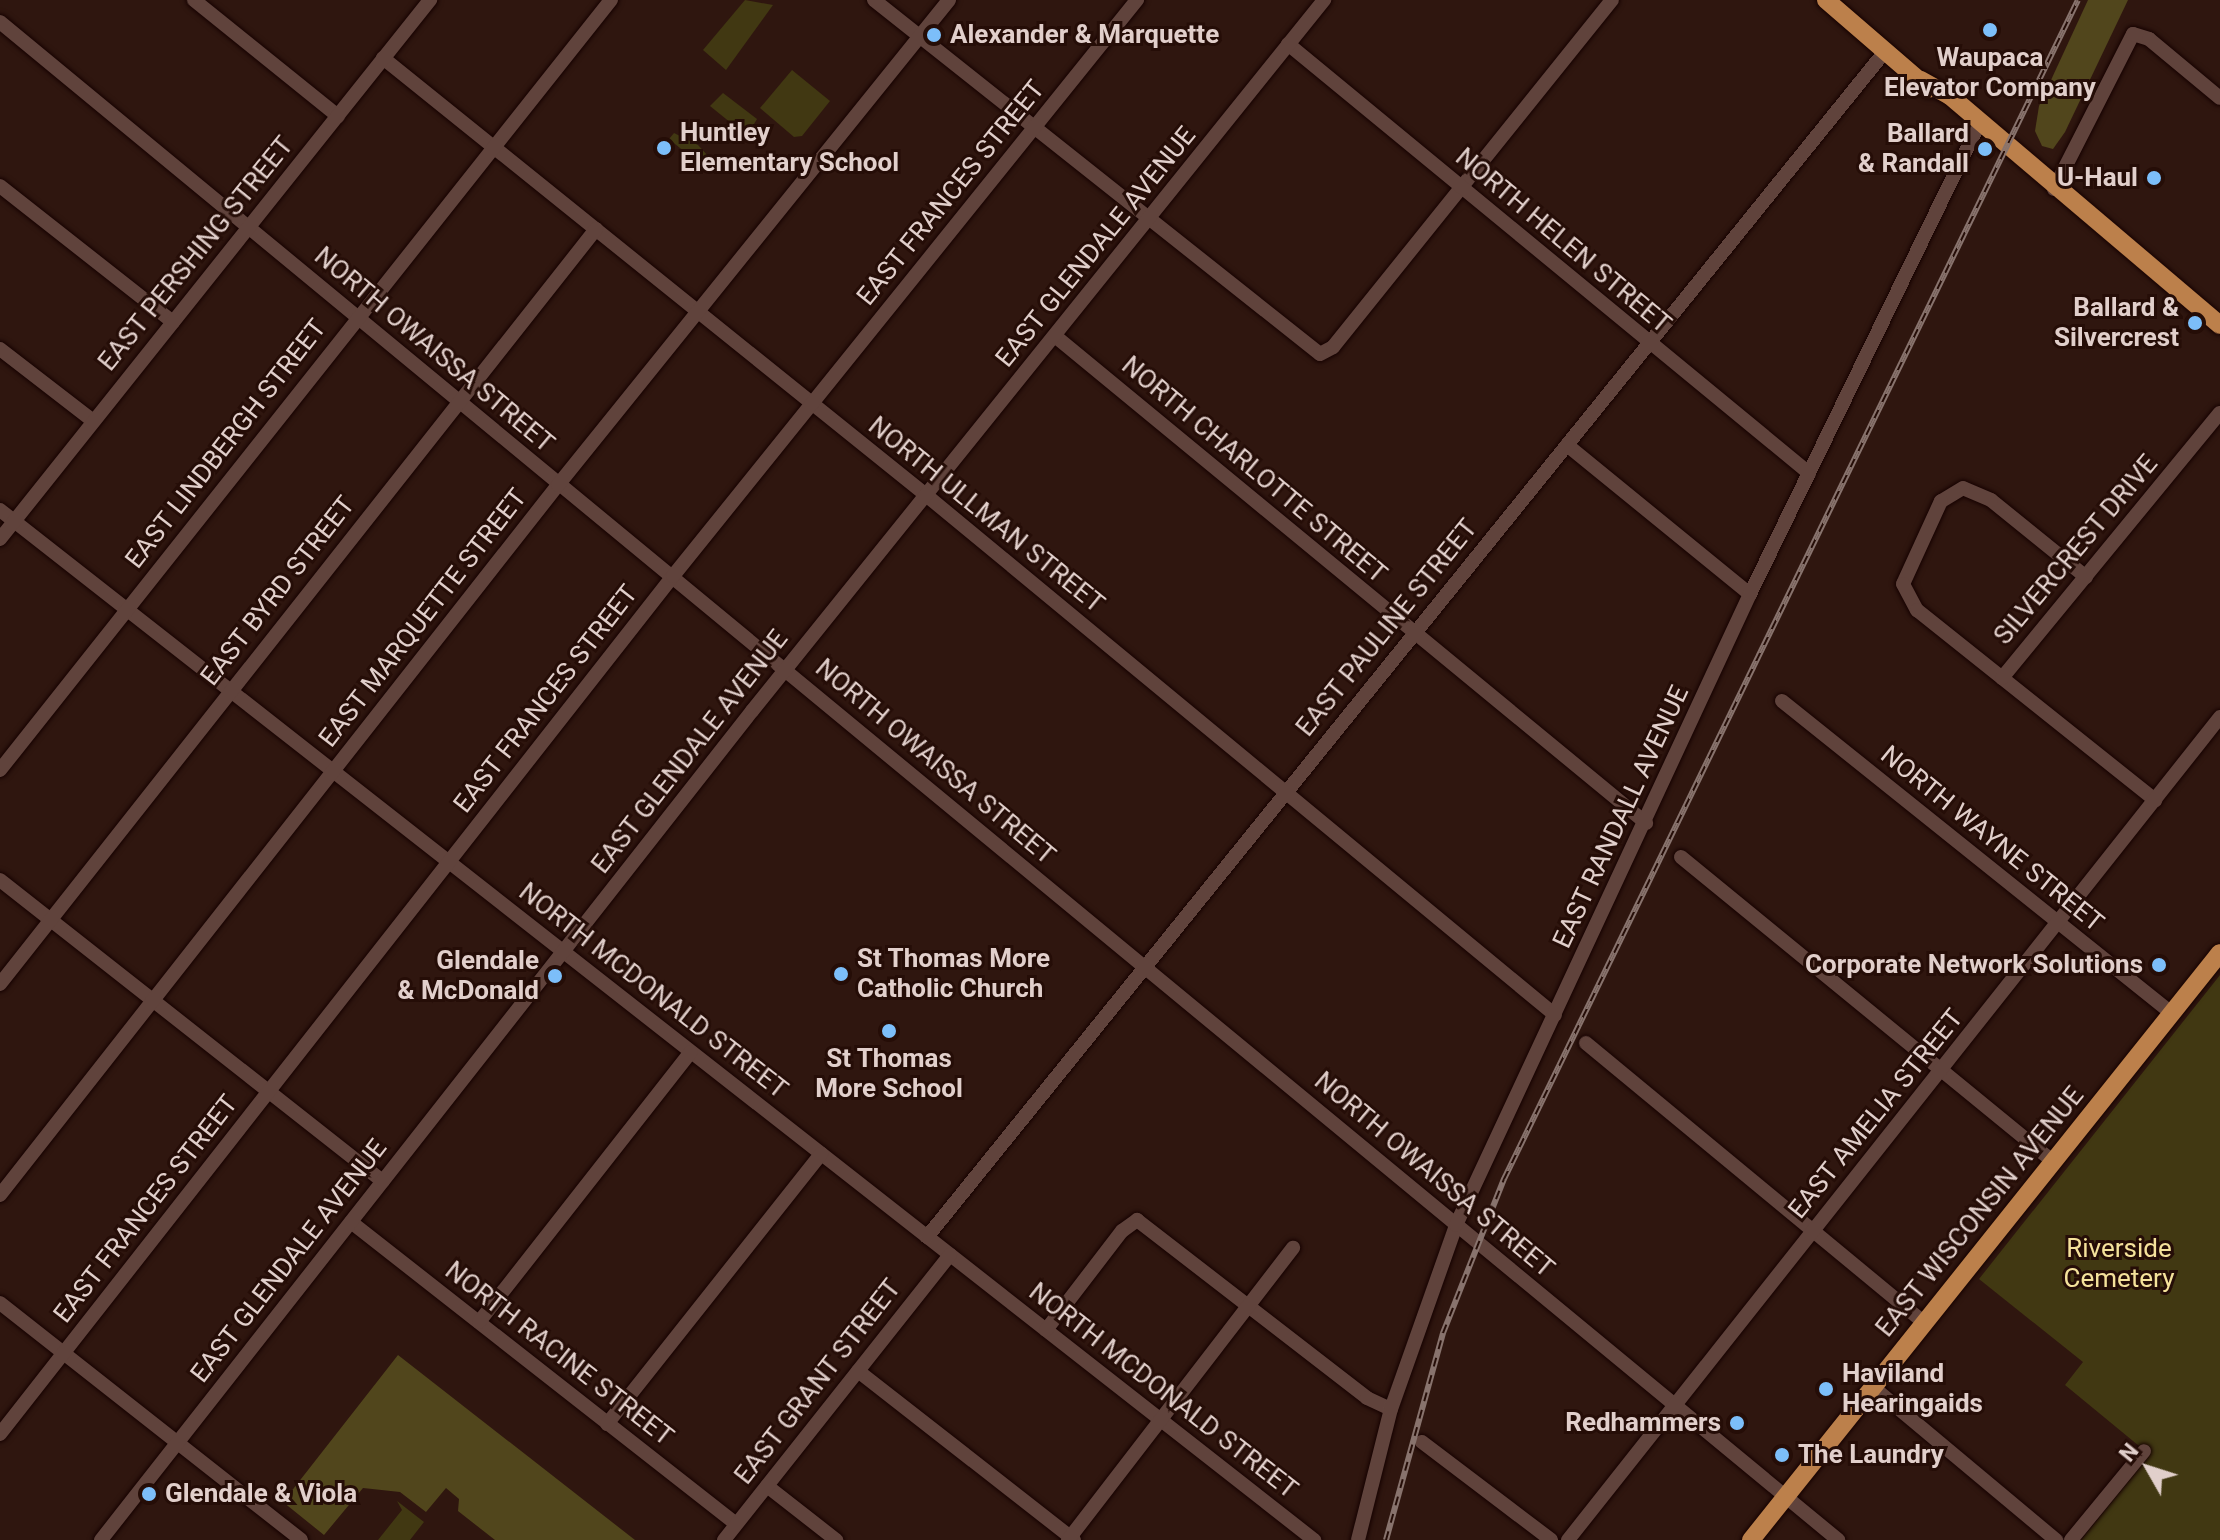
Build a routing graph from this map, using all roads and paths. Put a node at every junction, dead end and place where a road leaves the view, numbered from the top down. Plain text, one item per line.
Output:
1 (194, 0) edge
2 (611, 0) edge
3 (874, 0) edge
4 (949, 0) edge
5 (1137, 0) edge
6 (1324, 0) edge
7 (1612, 0) edge
8 (1826, 0) edge
9 (426, 1) edge
10 (0, 22) edge
11 (920, 37) junction
12 (1288, 44) junction
13 (1886, 50) junction
14 (383, 58) junction
15 (1921, 80) junction
16 (2220, 98) edge
17 (338, 116) junction
18 (1034, 127) junction
19 (1975, 132) junction
20 (493, 148) junction
21 (0, 186) edge
22 (1461, 188) junction
23 (2054, 189) junction
24 (1149, 220) junction
25 (248, 226) junction
26 (596, 229) junction
27 (698, 313) junction
28 (356, 318) junction
29 (173, 322) junction
30 (2220, 325) edge
31 (1055, 336) junction
32 (1648, 343) junction
33 (0, 349) edge
34 (458, 401) junction
35 (812, 403) junction
36 (2220, 413) edge
37 (93, 421) junction
38 (1567, 445) junction
39 (1809, 473) junction
40 (558, 485) junction
41 (926, 495) junction
42 (0, 510) edge
43 (14, 521) junction
44 (0, 539) edge
45 (673, 576) junction
46 (2086, 577) junction
47 (1750, 594) junction
48 (126, 609) junction
49 (1413, 634) junction
50 (786, 670) junction
51 (2002, 678) junction
52 (230, 690) junction
53 (1782, 701) dead end
54 (2220, 717) edge
55 (0, 770) edge
56 (333, 771) junction
57 (1284, 793) junction
58 (2155, 800) junction
59 (1646, 823) junction
60 (1681, 857) dead end
61 (448, 861) junction
62 (0, 880) edge
63 (50, 919) junction
64 (2060, 923) junction
65 (563, 952) junction
66 (2220, 953) edge
67 (1144, 967) junction
68 (0, 984) edge
69 (153, 999) junction
70 (2172, 1013) junction
71 (1555, 1015) junction
72 (1586, 1043) dead end
73 (691, 1052) junction
74 (1942, 1071) junction
75 (269, 1091) junction
76 (821, 1154) junction
77 (2053, 1162) junction
78 (383, 1181) junction
79 (0, 1195) edge
80 (351, 1222) junction
81 (1456, 1225) junction
82 (1813, 1231) junction
83 (927, 1237) junction
84 (1293, 1248) dead end
85 (950, 1255) junction
86 (0, 1303) edge
87 (1249, 1304) junction
88 (479, 1322) junction
89 (1925, 1323) junction
90 (1046, 1330) junction
91 (64, 1353) junction
92 (858, 1371) junction
93 (1873, 1387) junction
94 (1674, 1406) junction
95 (1391, 1409) junction
96 (1160, 1419) junction
97 (607, 1424) junction
98 (0, 1434) edge
99 (178, 1442) junction
100 (1422, 1442) dead end
101 (2144, 1451) dead end
102 (767, 1486) junction
103 (1785, 1497) junction
104 (736, 1524) junction
105 (1070, 1539) edge
106 (101, 1540) edge
107 (301, 1540) edge
108 (724, 1540) edge
109 (836, 1540) edge
110 (1314, 1540) edge
111 (1358, 1540) edge
112 (1551, 1540) edge
113 (1568, 1540) edge
114 (1751, 1540) edge
115 (1838, 1540) edge
116 (2056, 1540) edge
117 (2071, 1540) edge

1 - 17 street
2 - 20 street, EAST LINDBERGH STREET
3 - 11 street
4 - 11 street, EAST MARQUETTE STREET
5 - 18 street, EAST FRANCES STREET
6 - 12 street, EAST GLENDALE AVENUE
7 - 22 street
8 - 13 main road
9 - 14 street, EAST PERSHING STREET
10 - 25 street, NORTH OWAISSA STREET
11 - 18 street
11 - 27 street, EAST MARQUETTE STREET
12 - 22 street, NORTH HELEN STREET
12 - 24 street, EAST GLENDALE AVENUE
13 - 15 main road
13 - 32 street, EAST PAULINE STREET
14 - 17 street, EAST PERSHING STREET
14 - 20 street, NORTH ULLMAN STREET
15 - 19 main road
15 - 23 main road
16 - 23 street
17 - 25 street, EAST PERSHING STREET
18 - 24 street
18 - 35 street, EAST FRANCES STREET
19 - 23 main road
19 - 39 street, EAST RANDALL AVENUE
20 - 26 street, NORTH ULLMAN STREET
20 - 28 street, EAST LINDBERGH STREET
21 - 29 street
22 - 24 street
22 - 32 street, NORTH HELEN STREET
23 - 30 main road
24 - 31 street, EAST GLENDALE AVENUE
25 - 28 street, NORTH OWAISSA STREET
25 - 29 street, EAST PERSHING STREET
26 - 27 street, NORTH ULLMAN STREET
26 - 34 street, EAST BYRD STREET
27 - 35 street, NORTH ULLMAN STREET
27 - 40 street, EAST MARQUETTE STREET
28 - 34 street, NORTH OWAISSA STREET
28 - 48 street, EAST LINDBERGH STREET
29 - 37 street, EAST PERSHING STREET
31 - 41 street, EAST GLENDALE AVENUE
31 - 49 street, NORTH CHARLOTTE STREET
32 - 38 street, EAST PAULINE STREET
32 - 39 street, NORTH HELEN STREET
33 - 37 street
34 - 40 street, NORTH OWAISSA STREET
34 - 52 street, EAST BYRD STREET
35 - 41 street, NORTH ULLMAN STREET
35 - 45 street, EAST FRANCES STREET
36 - 46 street, SILVERCREST DRIVE
37 - 43 street, EAST PERSHING STREET
38 - 47 street
38 - 49 street, EAST PAULINE STREET
39 - 47 street, EAST RANDALL AVENUE
40 - 45 street, NORTH OWAISSA STREET
40 - 56 street, EAST MARQUETTE STREET
41 - 50 street, EAST GLENDALE AVENUE
41 - 57 street, NORTH ULLMAN STREET
42 - 43 street, NORTH MCDONALD STREET
43 - 44 street, EAST PERSHING STREET
43 - 48 street, NORTH MCDONALD STREET
45 - 50 street, NORTH OWAISSA STREET
45 - 61 street, EAST FRANCES STREET
46 - 51 street, SILVERCREST DRIVE
46 - 51 street
47 - 59 street, EAST RANDALL AVENUE
48 - 52 street, NORTH MCDONALD STREET
48 - 55 street, EAST LINDBERGH STREET
49 - 57 street, EAST PAULINE STREET
49 - 59 street, NORTH CHARLOTTE STREET
50 - 65 street, EAST GLENDALE AVENUE
50 - 67 street, NORTH OWAISSA STREET
51 - 58 street, SILVERCREST DRIVE
52 - 56 street, NORTH MCDONALD STREET
52 - 63 street, EAST BYRD STREET
53 - 64 street, NORTH WAYNE STREET
54 - 58 street, EAST AMELIA STREET
56 - 61 street, NORTH MCDONALD STREET
56 - 69 street, EAST MARQUETTE STREET
57 - 67 street, EAST PAULINE STREET
57 - 71 street, NORTH ULLMAN STREET
58 - 64 street, EAST AMELIA STREET
59 - 71 street, EAST RANDALL AVENUE
60 - 74 street
61 - 65 street, NORTH MCDONALD STREET
61 - 75 street, EAST FRANCES STREET
62 - 63 street
63 - 68 street, EAST BYRD STREET
63 - 69 street
64 - 70 street, NORTH WAYNE STREET
64 - 74 street, EAST AMELIA STREET
65 - 73 street, NORTH MCDONALD STREET
65 - 78 street, EAST GLENDALE AVENUE
66 - 70 main road, EAST WISCONSIN AVENUE
67 - 81 street, NORTH OWAISSA STREET
67 - 83 street, EAST PAULINE STREET
69 - 75 street
69 - 79 street, EAST MARQUETTE STREET
70 - 77 main road, EAST WISCONSIN AVENUE
71 - 81 street, EAST RANDALL AVENUE
72 - 82 street
73 - 76 street, NORTH MCDONALD STREET
73 - 88 street
74 - 77 street
74 - 82 street, EAST AMELIA STREET
75 - 78 street
75 - 91 street, EAST FRANCES STREET
76 - 83 street, NORTH MCDONALD STREET
76 - 97 street
77 - 89 main road, EAST WISCONSIN AVENUE
78 - 80 street, EAST GLENDALE AVENUE
80 - 88 street, NORTH RACINE STREET
80 - 99 street, EAST GLENDALE AVENUE
81 - 94 street, NORTH OWAISSA STREET
81 - 95 street, EAST RANDALL AVENUE
82 - 89 street
82 - 94 street, EAST AMELIA STREET
83 - 85 street, NORTH MCDONALD STREET
84 - 87 street
85 - 90 street, NORTH MCDONALD STREET
85 - 92 street, EAST GRANT STREET
86 - 91 street
87 - 90 street
87 - 95 street
87 - 96 street
88 - 97 street, NORTH RACINE STREET
89 - 93 main road, EAST WISCONSIN AVENUE
90 - 96 street, NORTH MCDONALD STREET
91 - 98 street, EAST FRANCES STREET
91 - 99 street
92 - 102 street, EAST GRANT STREET
92 - 105 street
93 - 103 main road, EAST WISCONSIN AVENUE
93 - 116 street
94 - 103 street, NORTH OWAISSA STREET
94 - 113 street, EAST AMELIA STREET
95 - 111 street, EAST RANDALL AVENUE
96 - 105 street
96 - 110 street, NORTH MCDONALD STREET
97 - 104 street, NORTH RACINE STREET
99 - 106 street, EAST GLENDALE AVENUE
99 - 107 street
100 - 112 street
101 - 117 street
102 - 104 street, EAST GRANT STREET
102 - 109 street
103 - 114 main road, EAST WISCONSIN AVENUE
103 - 115 street, NORTH OWAISSA STREET
104 - 108 street, EAST GRANT STREET

